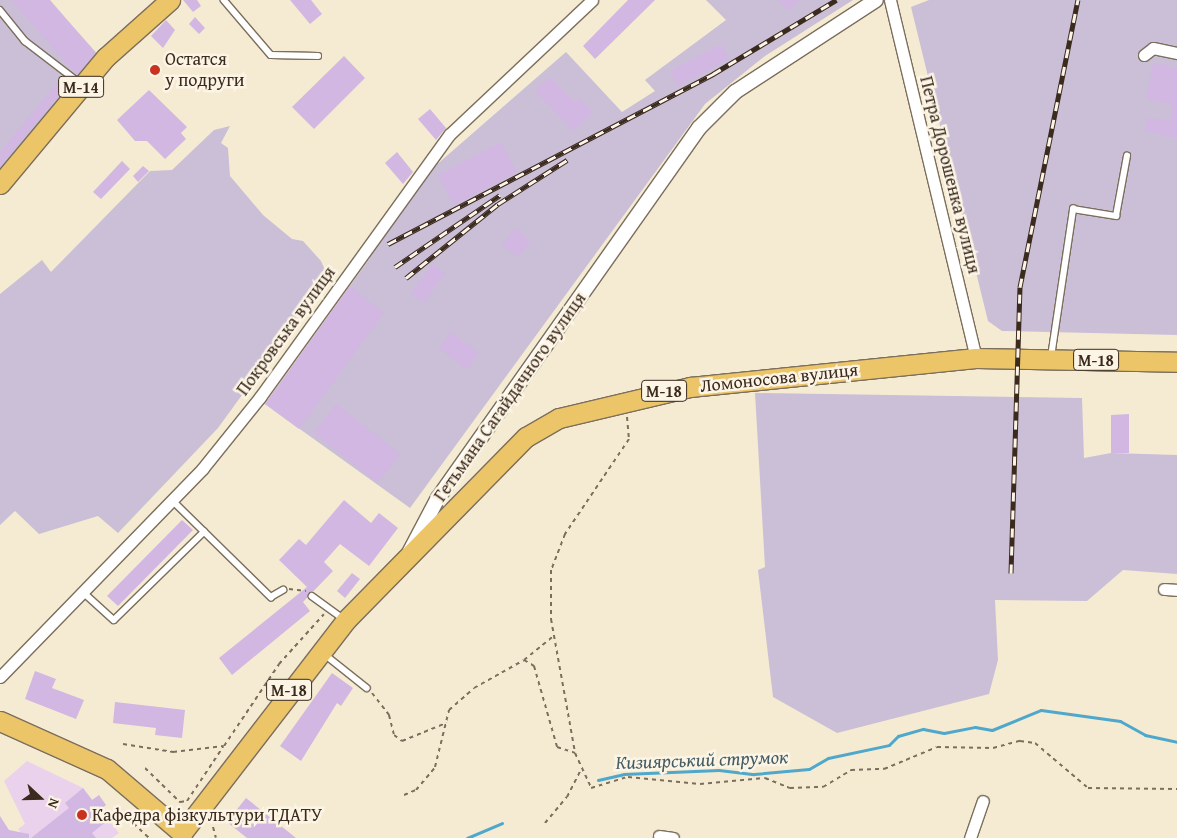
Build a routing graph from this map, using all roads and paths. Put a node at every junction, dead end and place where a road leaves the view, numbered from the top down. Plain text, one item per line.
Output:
1 (170, 0) edge
2 (224, 0) edge
3 (592, 0) edge
4 (876, 0) edge
5 (890, 0) edge
6 (0, 10) edge
7 (1177, 53) edge
8 (1144, 55) dead end
9 (318, 56) dead end
10 (82, 85) junction
11 (1127, 156) dead end
12 (0, 184) edge
13 (976, 358) junction
14 (1050, 359) junction
15 (1177, 362) edge
16 (626, 399) junction
17 (170, 499) junction
18 (204, 532) junction
19 (408, 556) junction
20 (300, 588) dead end
21 (1164, 589) dead end
22 (283, 590) joint
23 (1177, 590) edge
24 (82, 591) junction
25 (312, 596) dead end
26 (330, 607) junction
27 (346, 620) junction
28 (555, 635) junction
29 (320, 650) junction
30 (524, 660) junction
31 (0, 677) edge
32 (367, 688) joint
33 (0, 721) edge
34 (446, 723) junction
35 (123, 744) dead end
36 (224, 746) junction
37 (575, 753) junction
38 (145, 768) dead end
39 (580, 772) junction
40 (1177, 789) edge
41 (404, 795) dead end
42 (984, 801) dead end
43 (116, 807) dead end
44 (545, 822) dead end
45 (213, 828) dead end
46 (659, 836) dead end
47 (149, 838) edge
48 (216, 838) edge
49 (673, 838) edge
50 (970, 838) edge

1 - 10 highway, М-14
2 - 9 lane
3 - 17 street, Покровська вулиця
4 - 19 street, Гетьмана Сагайдачного вулиця
5 - 13 street, Петра Дорошенка вулиця
6 - 10 lane
7 - 8 street
10 - 12 highway, М-14
11 - 14 lane
13 - 14 highway, Ломоносова вулиця / М-18
13 - 16 highway, Ломоносова вулиця / М-18
14 - 15 highway, Ломоносова вулиця / М-18
16 - 19 highway, Ломоносова вулиця / М-18
16 - 28 path
17 - 18 lane
17 - 24 street, Покровська вулиця
18 - 22 lane
18 - 24 lane
19 - 27 highway, Гетьмана Сагайдачного вулиця / М-18
20 - 22 path
21 - 23 street
24 - 31 street, Покровська вулиця
25 - 26 lane
26 - 27 lane
26 - 36 path
27 - 29 highway, Гетьмана Сагайдачного вулиця / М-18
28 - 30 path
28 - 37 path
29 - 32 lane
29 - 33 highway, Гетьмана Сагайдачного вулиця / М-18
30 - 34 path
30 - 37 path
32 - 34 path
34 - 41 path
35 - 36 path
36 - 38 path
37 - 39 path
39 - 40 path
39 - 44 path
42 - 50 street
43 - 47 path
45 - 48 path
46 - 49 street

